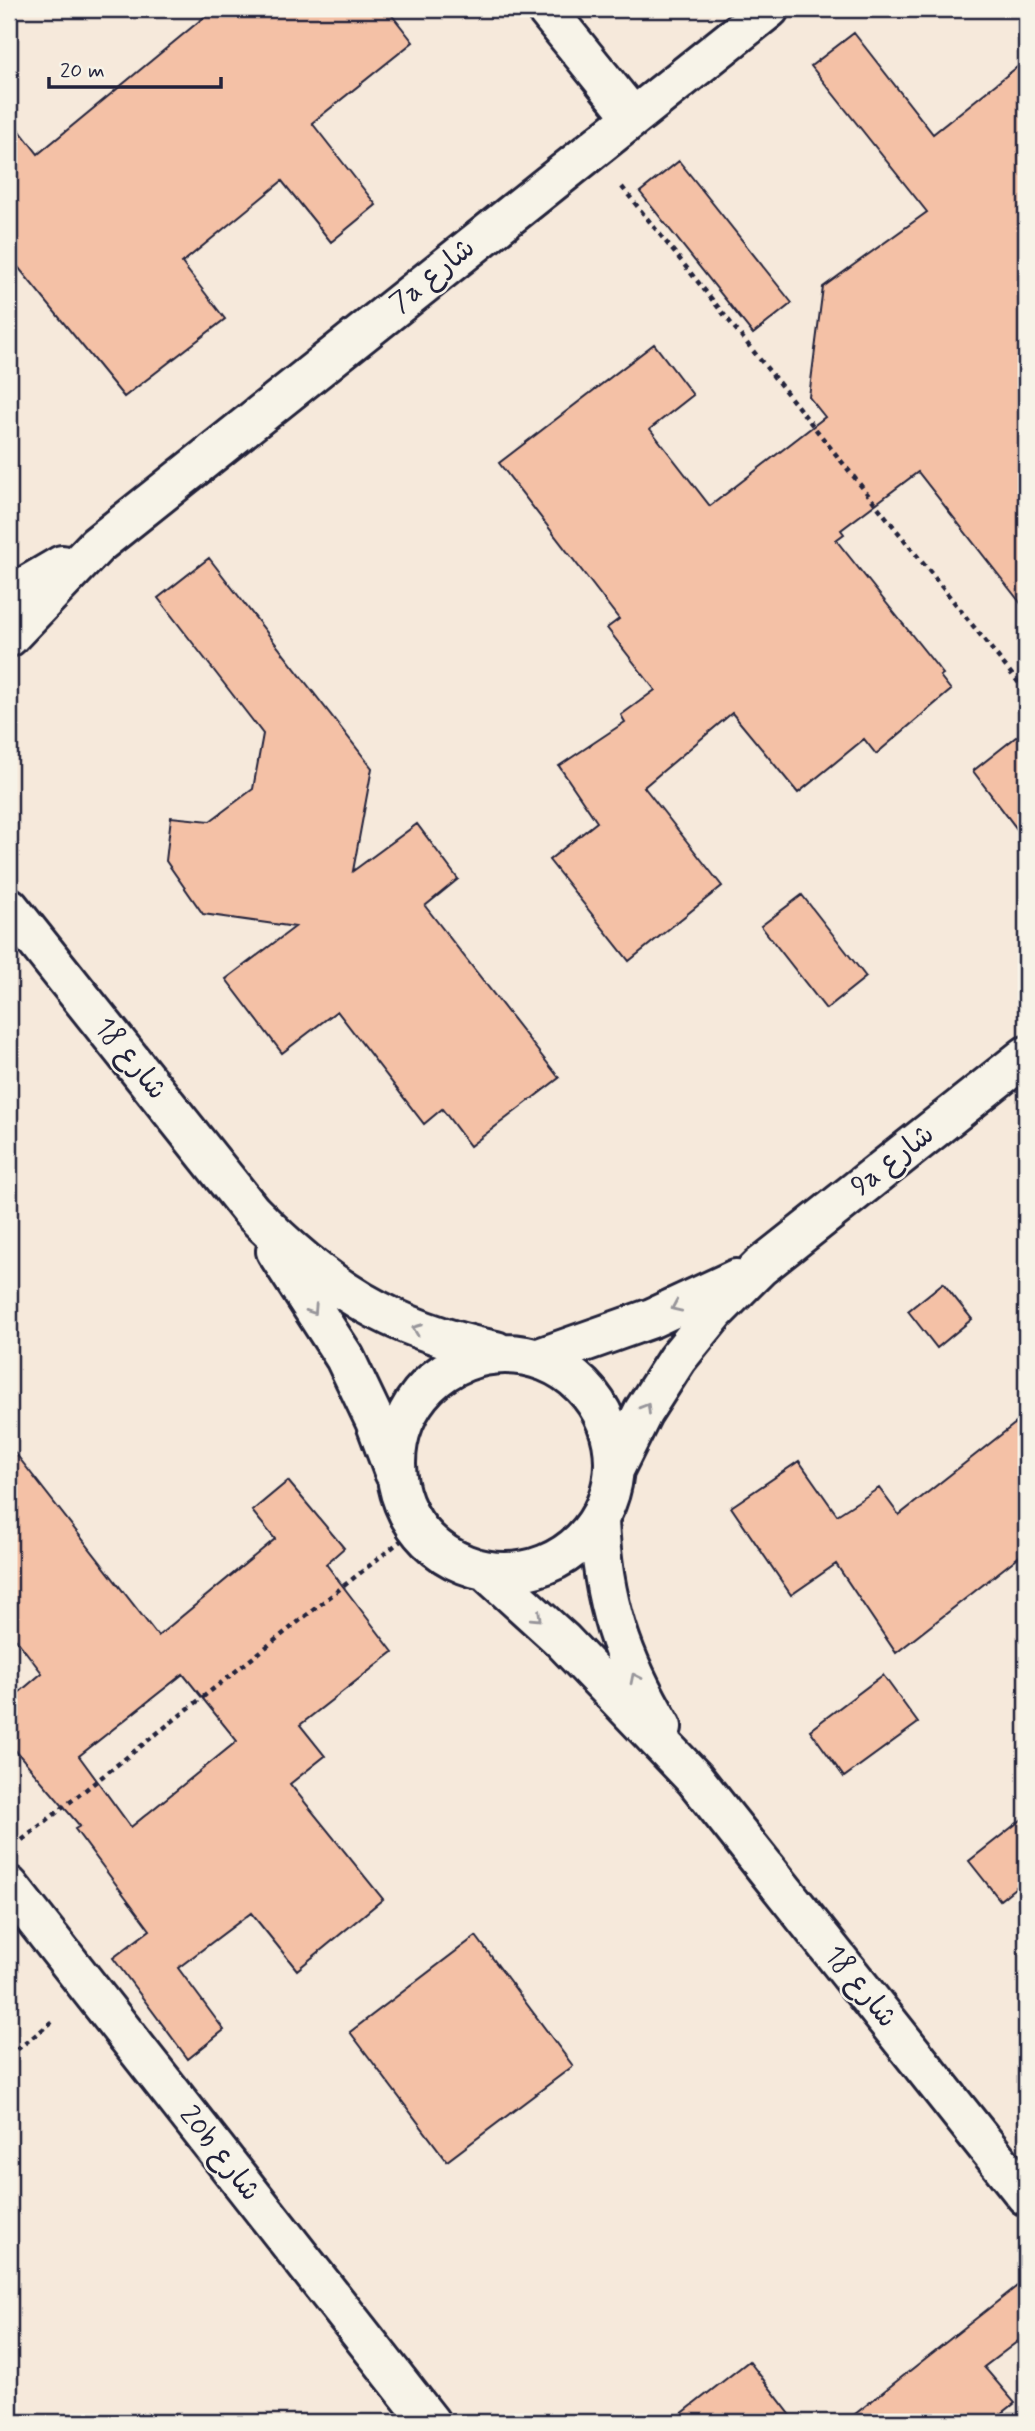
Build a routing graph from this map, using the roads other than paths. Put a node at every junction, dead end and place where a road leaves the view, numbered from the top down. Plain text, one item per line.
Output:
1 (546, 9) edge
2 (769, 9) edge
3 (633, 117) junction
4 (97, 545) junction
5 (9, 596) edge
6 (9, 637) edge
7 (9, 907) edge
8 (1026, 1056) edge
9 (251, 1211) junction
10 (760, 1267) junction
11 (523, 1356) junction
12 (615, 1468) junction
13 (399, 1487) junction
14 (599, 1520) junction
15 (486, 1571) junction
16 (695, 1779) junction
17 (9, 1886) edge
18 (1026, 2196) edge
19 (430, 2422) edge

1 - 3 street
2 - 3 street, 7a شارع
3 - 4 street, 7a شارع
4 - 5 street, 7a شارع
4 - 6 street, 7a شارع
7 - 9 street, شارع 18
8 - 10 street, 9a شارع
11 -> 9 street, شارع 18
9 -> 13 street, شارع 18
10 -> 11 street, 9a شارع
12 -> 10 street, 9a شارع
11 - 12 street
11 - 13 street
12 - 14 street
13 - 15 street
14 - 15 street
16 -> 14 street, شارع 18
15 -> 16 street, شارع 18
16 - 18 street, شارع 18
17 - 19 street, 20b شارع

